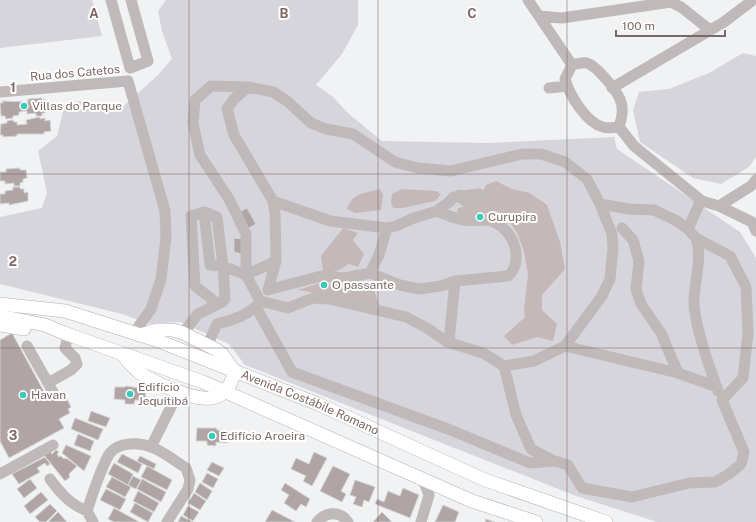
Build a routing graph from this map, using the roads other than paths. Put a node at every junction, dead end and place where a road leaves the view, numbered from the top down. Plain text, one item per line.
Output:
1 (111, 0) edge
2 (131, 0) edge
3 (528, 0) edge
4 (753, 0) edge
5 (539, 16) junction
6 (562, 18) junction
7 (710, 30) junction
8 (550, 33) junction
9 (572, 65) junction
10 (567, 86) junction
11 (248, 87) junction
12 (549, 88) dead end
13 (612, 88) junction
14 (0, 92) edge
15 (619, 127) junction
16 (756, 180) edge
17 (459, 195) dead end
18 (701, 200) junction
19 (273, 201) junction
20 (600, 204) junction
21 (719, 206) junction
22 (629, 209) junction
23 (437, 211) junction
24 (755, 225) edge
25 (387, 228) junction
26 (688, 229) junction
27 (617, 231) junction
28 (696, 238) junction
29 (276, 261) junction
30 (223, 266) junction
31 (370, 273) junction
32 (246, 275) junction
33 (455, 280) junction
34 (268, 290) junction
35 (218, 304) junction
36 (258, 304) junction
37 (2, 310) edge
38 (184, 333) junction
39 (66, 334) junction
40 (137, 334) junction
41 (449, 342) junction
42 (208, 344) junction
43 (27, 346) dead end
44 (565, 346) junction
45 (119, 351) junction
46 (504, 366) junction
47 (234, 371) junction
48 (678, 374) junction
49 (717, 387) junction
50 (179, 391) junction
51 (225, 391) junction
52 (722, 400) junction
53 (53, 445) dead end
54 (151, 447) junction
55 (555, 461) junction
56 (3, 473) edge
57 (50, 479) dead end
58 (423, 479) junction
59 (441, 486) junction
60 (429, 495) junction
61 (87, 511) junction
62 (93, 522) edge
63 (167, 522) edge
64 (316, 522) edge
65 (348, 522) edge
66 (421, 522) edge
67 (536, 522) edge
68 (606, 522) edge

1 - 2 street
3 - 5 street
4 - 7 street
5 - 6 street
5 - 8 street
6 - 7 street
6 - 8 street
7 - 13 street
8 - 9 street
9 - 10 street
9 - 13 street
10 - 12 street
10 - 15 street
11 - 19 street
11 - 20 street
11 - 32 street
13 - 15 street
14 - 40 street, Rua dos Catetos
15 - 18 street
16 - 21 street
17 - 23 street
18 - 21 street
18 - 26 street
19 - 25 street
19 - 29 street
20 - 22 street
20 - 27 street
21 - 24 street
22 - 26 street
22 - 27 street
23 - 25 street
23 - 33 street
25 - 31 street
26 - 28 street
27 - 44 street
27 - 48 street
28 - 49 street
28 - 52 street
29 - 32 street
29 - 34 street
30 - 32 street
30 - 35 street
30 - 35 street
31 - 33 street
31 - 34 street
32 - 36 street
33 - 41 street
34 - 36 street
35 - 38 street
36 - 41 street
36 - 42 street
36 - 55 street
37 - 39 main road, Avenida Costábile Romano
37 - 40 main road, Avenida Costábile Romano
38 - 40 main road
38 - 42 main road
39 - 43 street
39 - 45 main road, Avenida Costábile Romano
40 - 47 main road, Avenida Costábile Romano
41 - 46 street
42 - 47 main road
44 - 46 street
44 - 48 street
45 - 50 main road
45 - 51 main road, Avenida Costábile Romano
46 - 55 street
47 - 51 main road
47 - 68 main road, Avenida Costábile Romano
48 - 49 street
49 - 52 street
50 - 51 main road
50 - 54 street
51 - 58 main road, Avenida Costábile Romano
52 - 55 street
53 - 56 street
54 - 61 street
54 - 63 street
57 - 61 street
58 - 59 main road, Avenida Costábile Romano
58 - 60 street
59 - 60 street
59 - 67 main road, Avenida Costábile Romano
60 - 66 street
61 - 62 street
64 - 65 street

